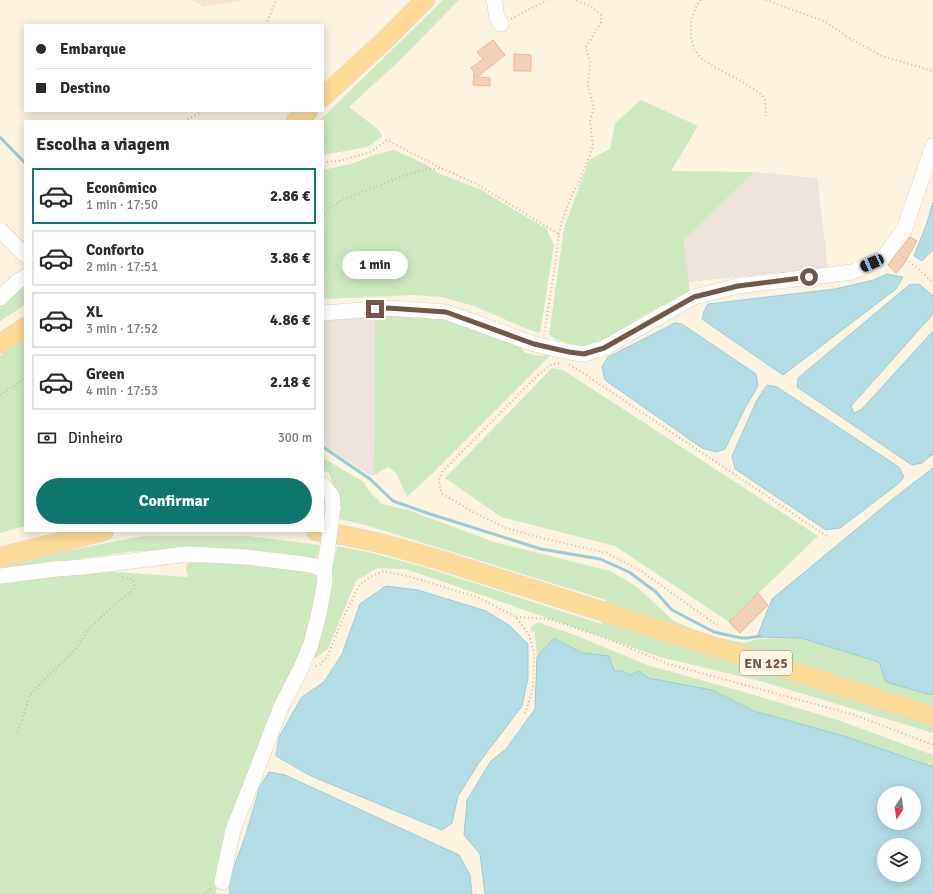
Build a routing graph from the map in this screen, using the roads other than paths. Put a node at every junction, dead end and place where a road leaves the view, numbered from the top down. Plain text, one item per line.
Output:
1 (425, 0) edge
2 (494, 0) edge
3 (501, 24) road end
4 (324, 96) edge
5 (307, 112) edge
6 (297, 120) edge
7 (933, 146) edge
8 (0, 230) edge
9 (24, 254) edge
10 (24, 278) edge
11 (0, 298) edge
12 (324, 313) edge
13 (24, 322) edge
14 (24, 328) edge
15 (0, 335) edge
16 (0, 344) edge
17 (324, 486) edge
18 (65, 532) edge
19 (100, 532) edge
20 (322, 532) edge
21 (0, 548) edge
22 (0, 557) edge
23 (325, 565) junction
24 (0, 576) edge
25 (933, 716) edge
26 (222, 882) dead end

1 - 4 main road
2 - 3 street
5 - 6 main road
7 - 12 street
8 - 9 street
10 - 11 street
13 - 15 main road
14 - 16 main road
17 - 23 street, bridge
18 - 21 main road
19 - 22 main road
20 - 25 main road, EN 125
23 - 24 street
23 - 26 street

